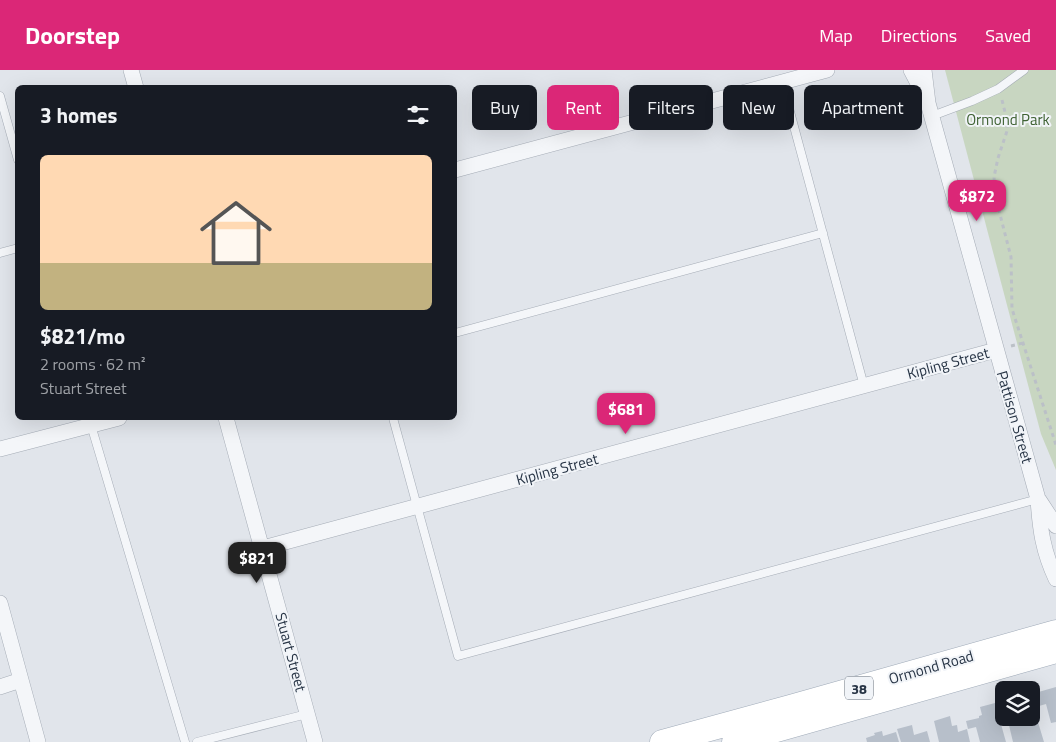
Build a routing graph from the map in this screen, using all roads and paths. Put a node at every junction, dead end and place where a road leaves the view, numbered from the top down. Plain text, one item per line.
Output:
1 (131, 70) edge
2 (826, 70) edge
3 (911, 70) edge
4 (924, 70) edge
5 (1024, 70) edge
6 (782, 82) junction
7 (135, 85) edge
8 (998, 89) junction
9 (0, 96) edge
10 (930, 110) junction
11 (15, 149) edge
12 (457, 169) edge
13 (823, 233) junction
14 (15, 249) edge
15 (0, 253) edge
16 (457, 332) edge
17 (996, 350) junction
18 (864, 386) junction
19 (111, 420) edge
20 (227, 420) edge
21 (394, 420) edge
22 (91, 425) junction
23 (1056, 445) edge
24 (0, 449) edge
25 (1038, 499) junction
26 (417, 507) junction
27 (1056, 526) edge
28 (263, 548) junction
29 (1056, 579) edge
30 (0, 603) edge
31 (1056, 632) edge
32 (1056, 651) edge
33 (21, 680) junction
34 (0, 686) edge
35 (307, 714) junction
36 (38, 742) edge
37 (185, 742) edge
38 (197, 742) edge
39 (315, 742) edge
40 (662, 742) edge
41 (734, 742) edge

1 - 7 street
2 - 6 street
3 - 10 street, Pattison Street
4 - 10 street, Pattison Street
5 - 8 lane
6 - 12 street
6 - 13 lane
8 - 10 lane
8 - 23 path
9 - 11 lane
10 - 17 street, Pattison Street
13 - 16 lane
13 - 18 lane
14 - 15 lane
17 - 18 street, Kipling Street
17 - 25 street, Pattison Street
18 - 26 street, Kipling Street
19 - 22 street
20 - 28 street, Stuart Street
21 - 26 lane
22 - 24 street
22 - 37 lane
25 - 26 lane
25 - 27 street, Pattison Street
25 - 29 street, Pattison Street
26 - 28 street, Kipling Street
28 - 35 street, Stuart Street
30 - 33 street
31 - 40 main road, Ormond Road / 38
32 - 41 main road, Ormond Road / 38
33 - 34 street
33 - 36 street
35 - 38 lane
35 - 39 street, Stuart Street

